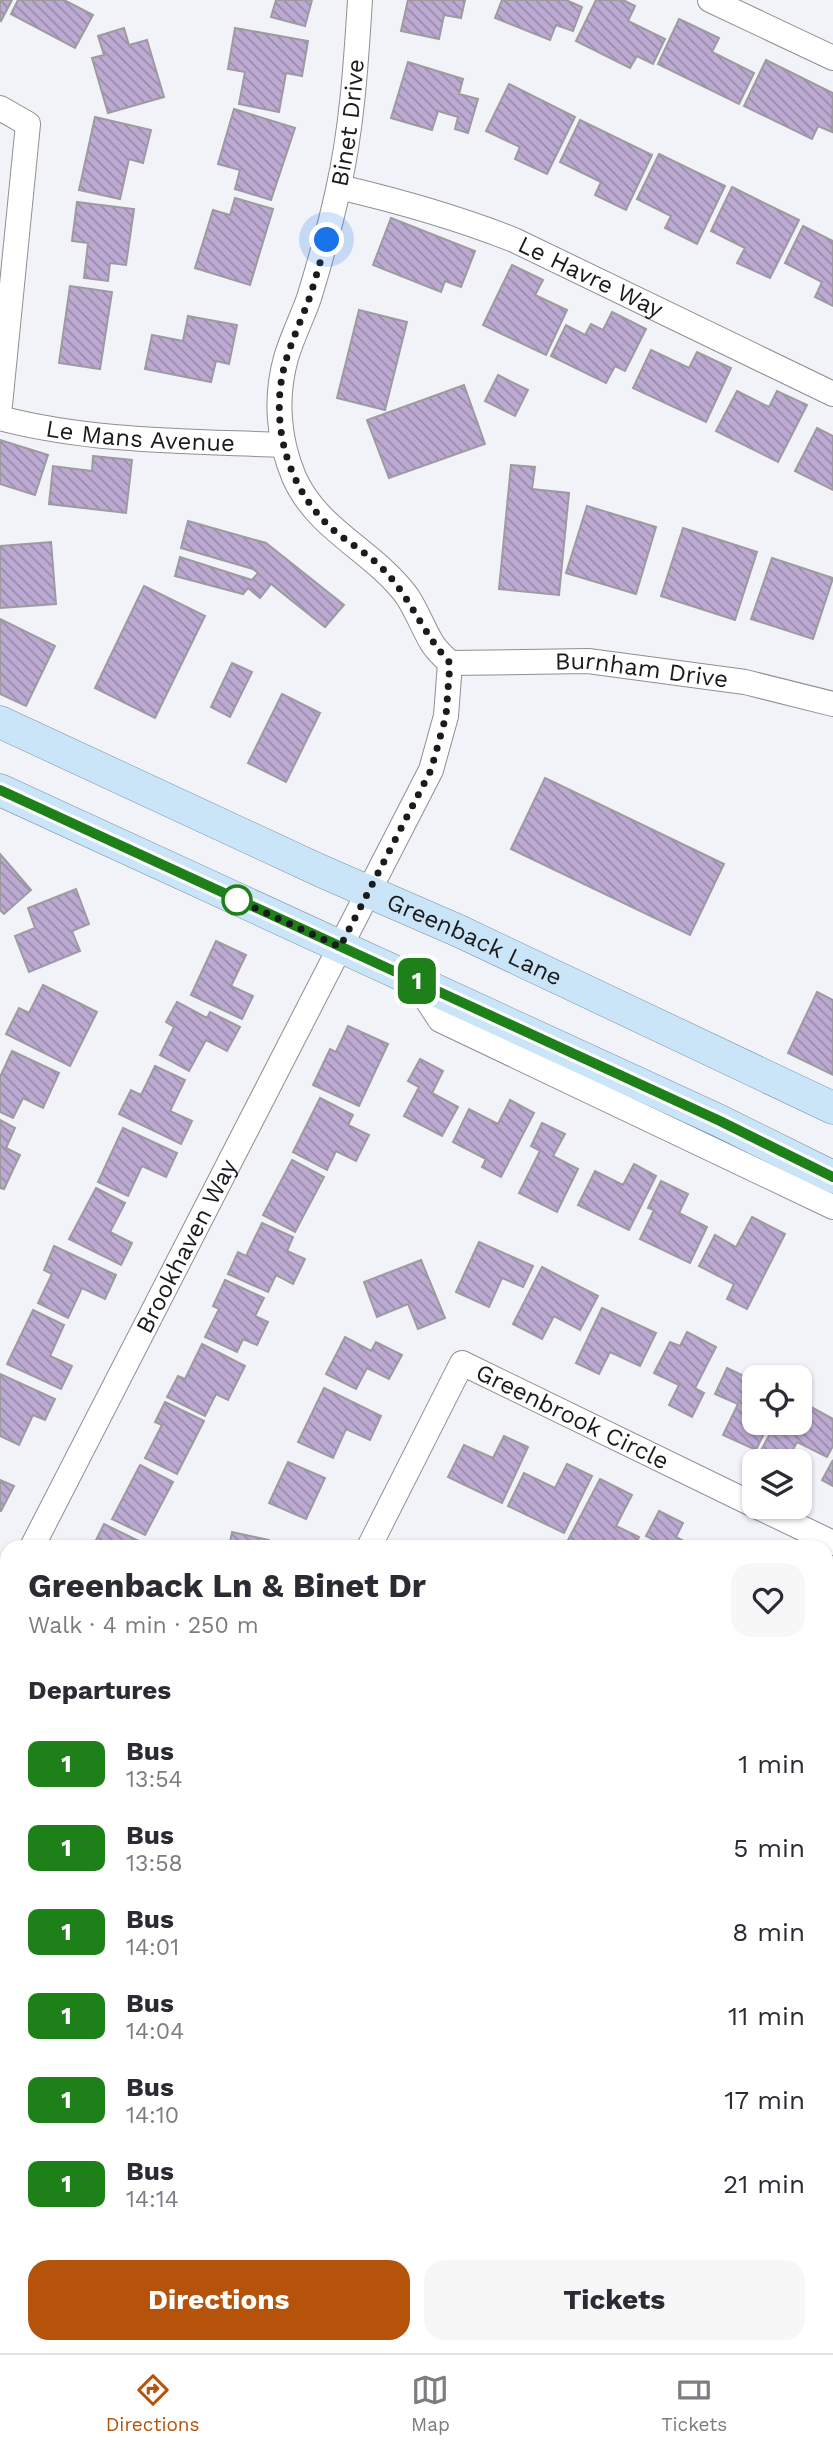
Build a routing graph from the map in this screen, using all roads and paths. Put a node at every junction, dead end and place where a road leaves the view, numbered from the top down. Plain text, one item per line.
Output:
1 (360, 0) edge
2 (710, 0) edge
3 (833, 58) edge
4 (0, 108) edge
5 (339, 187) junction
6 (833, 394) edge
7 (0, 405) edge
8 (0, 418) edge
9 (283, 445) junction
10 (450, 663) junction
11 (833, 704) edge
12 (0, 722) edge
13 (0, 790) edge
14 (368, 892) junction
15 (340, 947) junction
16 (414, 980) junction
17 (833, 1108) edge
18 (833, 1177) edge
19 (833, 1207) edge
20 (742, 1499) edge
21 (783, 1519) edge
22 (36, 1540) edge
23 (373, 1540) edge
24 (827, 1540) edge

1 - 5 street, Binet Drive
2 - 3 street
4 - 7 street
5 - 6 street, Le Havre Way
5 - 9 street, Binet Drive
8 - 9 street, Le Mans Avenue
9 - 10 street, Binet Drive
10 - 11 street, Burnham Drive
10 - 14 street
12 - 14 main road, Greenback Lane
13 - 15 main road
14 - 15 street
14 - 17 main road, Greenback Lane
15 - 16 main road
15 - 22 street, Brookhaven Way
16 - 18 main road
16 - 19 street
20 - 23 street, Greenbrook Circle
21 - 24 street, Greenbrook Circle

